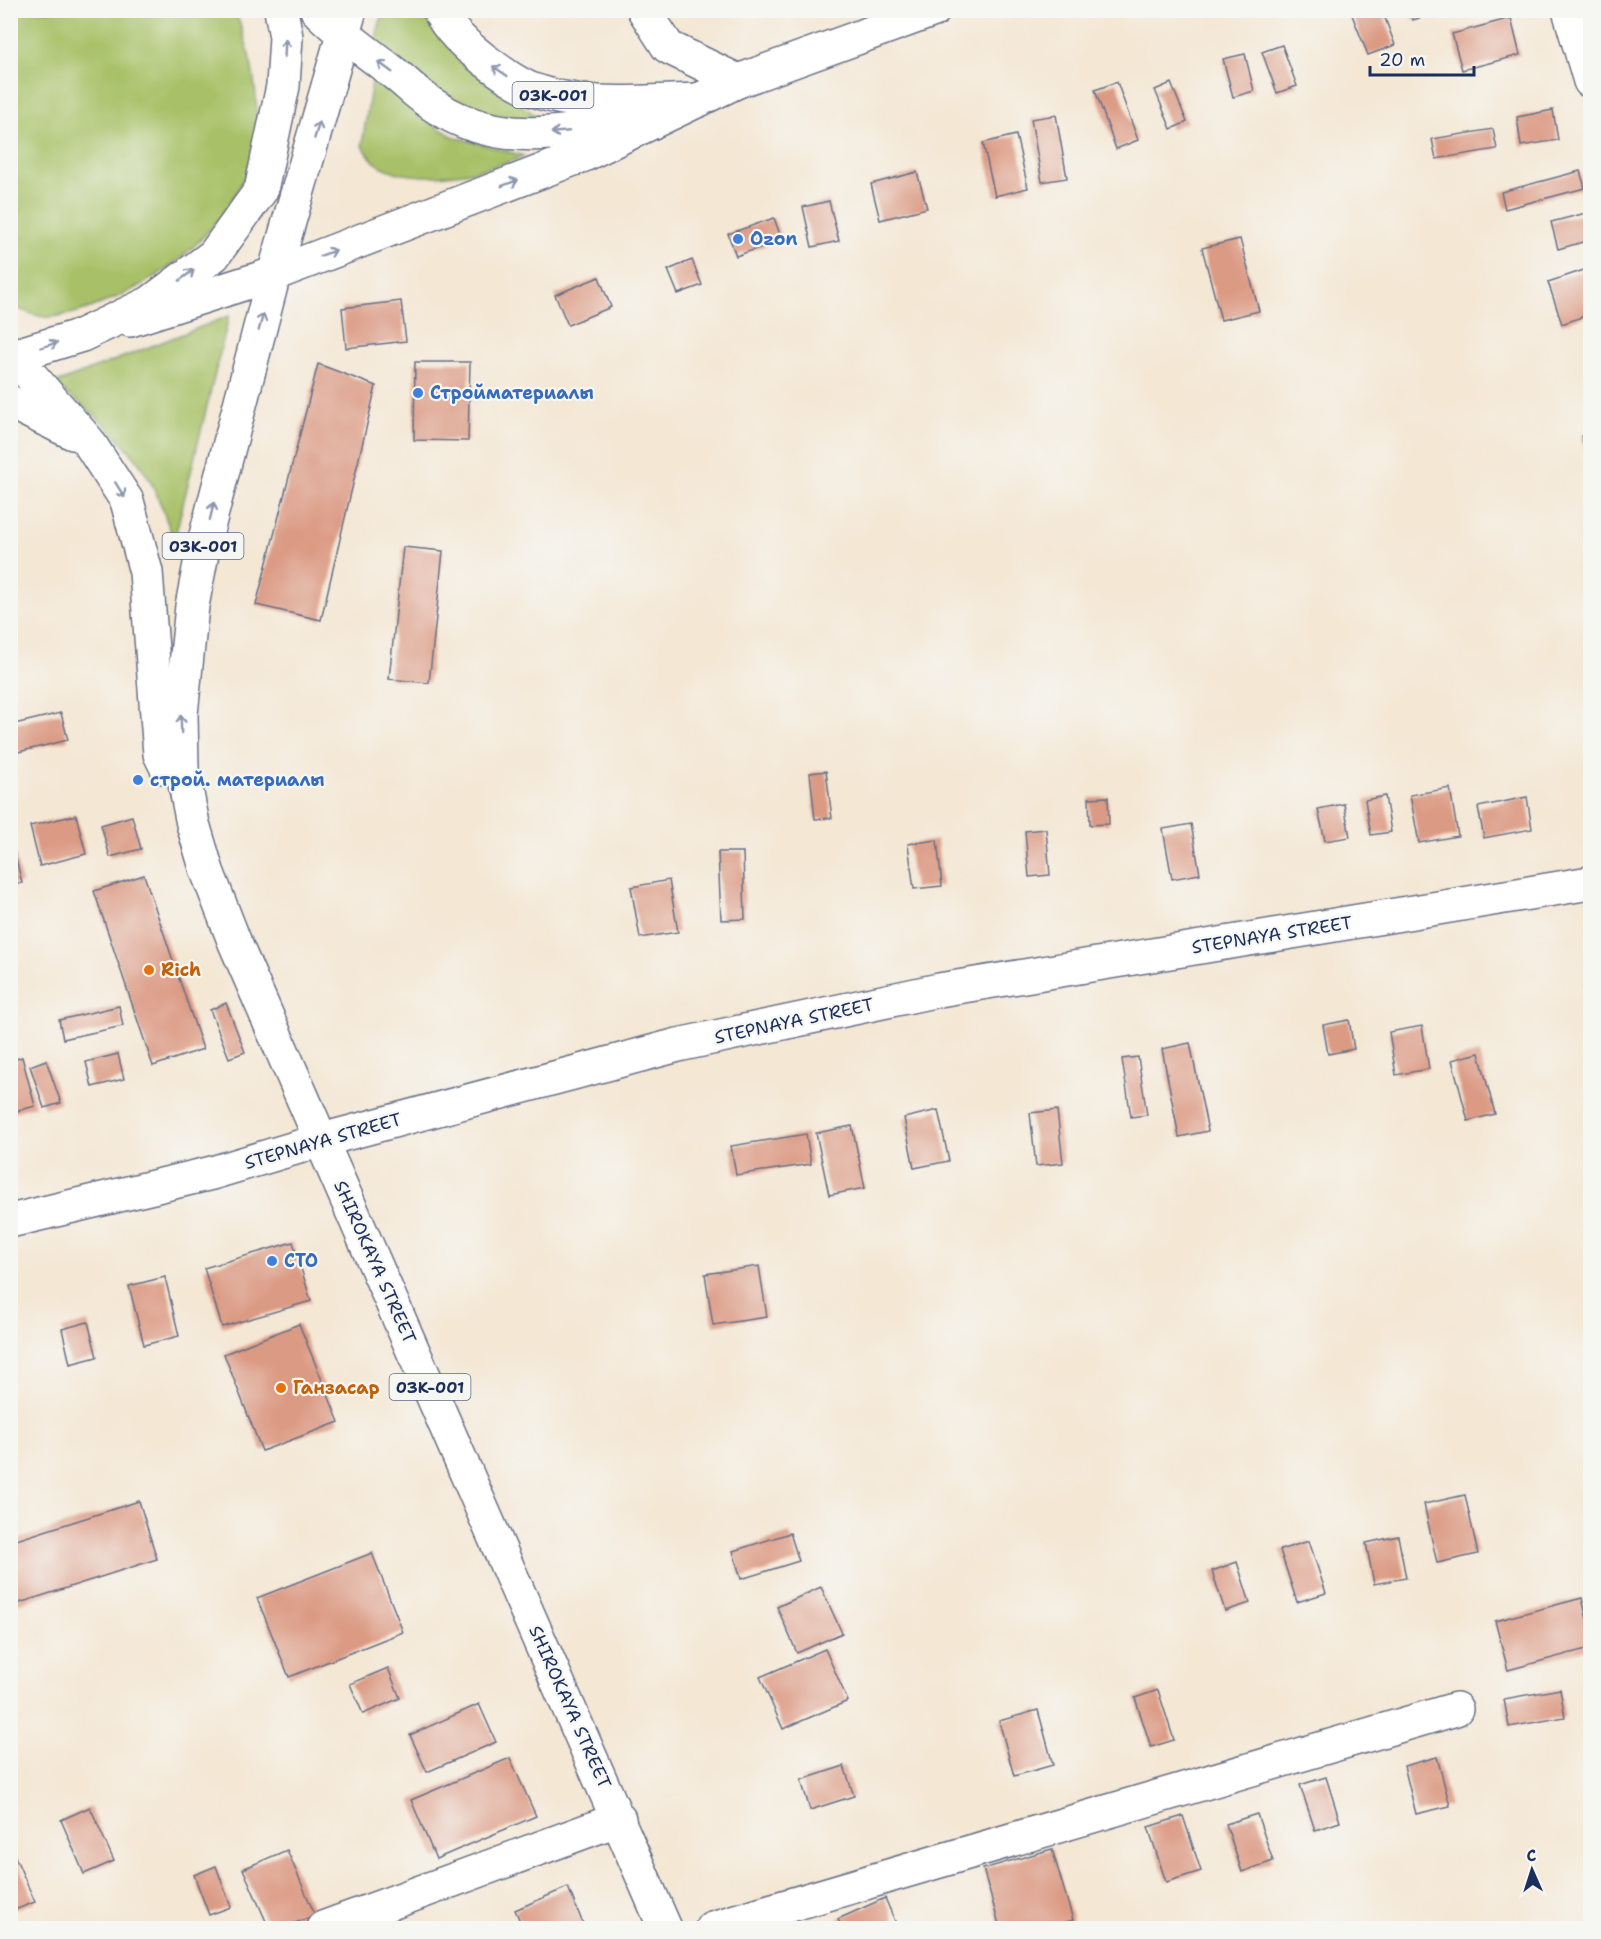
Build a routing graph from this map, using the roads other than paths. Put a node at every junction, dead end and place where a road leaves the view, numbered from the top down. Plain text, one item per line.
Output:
1 (281, 10) edge
2 (317, 10) edge
3 (439, 10) edge
4 (644, 10) edge
5 (934, 10) edge
6 (1569, 10) edge
7 (346, 23) edge
8 (738, 81) junction
9 (1590, 81) edge
10 (284, 86) junction
11 (699, 100) junction
12 (300, 186) junction
13 (274, 274) junction
14 (82, 335) junction
15 (12, 355) edge
16 (10, 402) edge
17 (88, 441) junction
18 (193, 824) junction
19 (1590, 883) edge
20 (322, 1140) junction
21 (10, 1221) edge
22 (1456, 1708) dead end
23 (619, 1819) junction
24 (323, 1929) edge
25 (665, 1929) edge
26 (712, 1929) edge

10 -> 1 main road
2 - 7 main road, 03К-001
11 -> 3 main road, 03К-001
4 - 8 main road
5 - 8 main road
6 - 9 main road
11 -> 7 main road, 03К-001
12 -> 7 main road, 03К-001
8 - 11 main road
10 - 12 main road
14 -> 10 main road
13 -> 11 main road, 03К-001
12 - 13 main road, 03К-001
13 - 14 main road, 03К-001
18 -> 13 main road, 03К-001
15 -> 14 main road, 03К-001
15 - 17 main road, 03К-001
16 - 17 main road
17 -> 18 main road, 03К-001
18 - 20 main road, SHIROKAYA STREET / 03К-001
19 - 20 main road, STEPNAYA STREET
20 - 21 main road, STEPNAYA STREET
20 - 23 main road, SHIROKAYA STREET / 03К-001
22 - 26 main road
23 - 24 main road
23 - 25 main road, SHIROKAYA STREET / 03К-001

